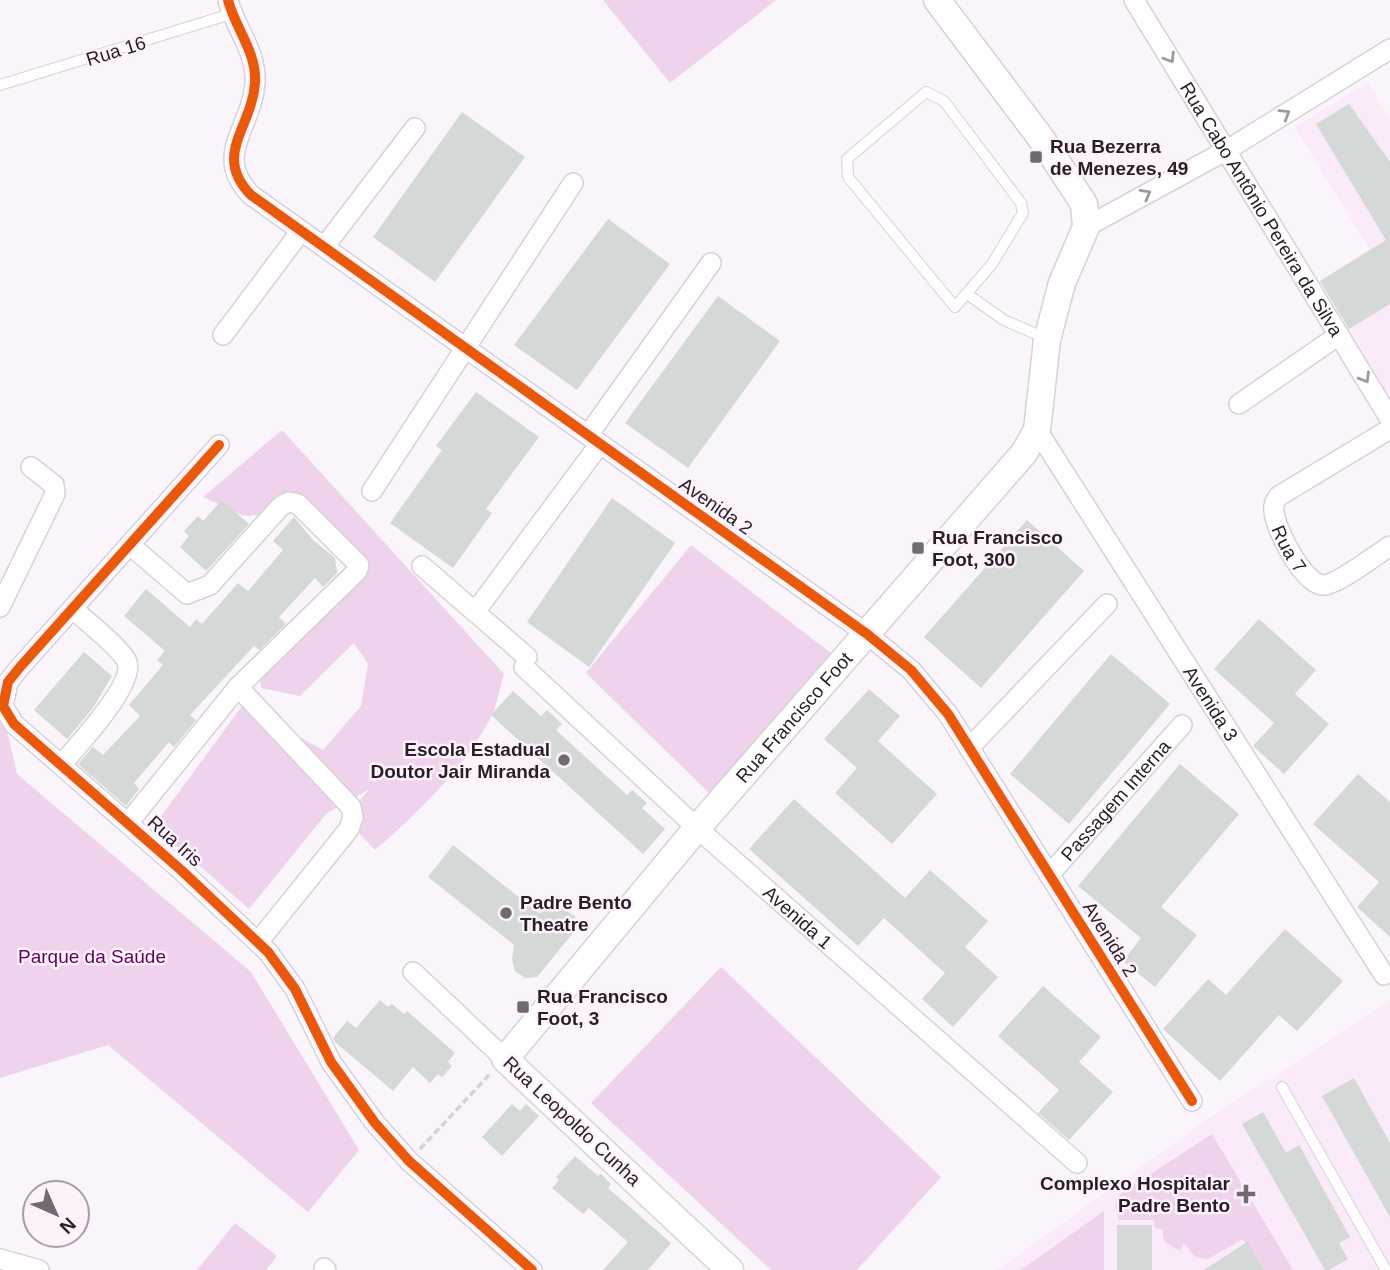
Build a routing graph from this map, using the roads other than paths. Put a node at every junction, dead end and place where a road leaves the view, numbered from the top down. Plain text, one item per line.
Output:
1 (937, 0) edge
2 (1134, 0) edge
3 (230, 7) edge
4 (1390, 49) edge
5 (0, 85) edge
6 (415, 128) dead end
7 (1227, 150) junction
8 (573, 183) dead end
9 (1086, 227) junction
10 (301, 230) junction
11 (324, 247) junction
12 (711, 263) dead end
13 (967, 294) junction
14 (223, 335) dead end
15 (1339, 335) junction
16 (1047, 340) junction
17 (465, 348) junction
18 (1239, 404) dead end
19 (1390, 419) edge
20 (1390, 429) edge
21 (1037, 430) junction
22 (594, 440) junction
23 (219, 445) dead end
24 (31, 467) dead end
25 (372, 491) dead end
26 (130, 545) junction
27 (1390, 546) edge
28 (422, 566) dead end
29 (1107, 604) dead end
30 (0, 607) edge
31 (73, 609) junction
32 (475, 612) junction
33 (867, 634) junction
34 (238, 687) junction
35 (2, 704) edge
36 (1182, 725) dead end
37 (969, 748) junction
38 (61, 765) junction
39 (128, 823) junction
40 (697, 828) junction
41 (1049, 874) junction
42 (258, 942) junction
43 (413, 972) dead end
44 (1384, 975) dead end
45 (505, 1059) junction
46 (1282, 1087) dead end
47 (1192, 1101) dead end
48 (1077, 1163) dead end
49 (0, 1259) edge
50 (39, 1270) edge
51 (532, 1270) edge
52 (730, 1270) edge
53 (1386, 1270) edge

1 - 9 street
2 -> 7 street, Rua Cabo Antônio Pereira da Silva
3 - 5 lane, Rua 16
3 - 10 street, Avenida 2
7 -> 4 street
6 - 11 street
9 -> 7 street
7 - 15 street, Rua Cabo Antônio Pereira da Silva
8 - 17 street
9 - 16 street, Rua Francisco Foot
10 - 11 street, Avenida 2
10 - 14 street
11 - 17 street, Avenida 2
12 - 22 street
13 - 13 lane
13 - 16 lane
15 - 18 street
15 -> 19 street, Rua Cabo Antônio Pereira da Silva
16 - 21 street, Rua Francisco Foot
17 - 22 street, Avenida 2
17 - 25 street
20 - 27 street, Rua 7
21 - 33 street, Rua Francisco Foot
21 - 44 street, Avenida 3
22 - 32 street
22 - 33 street, Avenida 2
23 - 26 street, Rua Iris
24 - 30 street
26 - 31 street, Rua Iris
26 - 34 street
28 - 32 street, Avenida 1
29 - 37 street
31 - 35 street, Rua Iris
31 - 38 street
32 - 40 street, Avenida 1
33 - 37 street, Avenida 2
33 - 40 street, Rua Francisco Foot
34 - 39 street
34 - 42 street
35 - 38 street, Rua Iris
36 - 41 street, Passagem Interna
37 - 41 street, Avenida 2
38 - 39 street, Rua Iris
39 - 42 street, Rua Iris
40 - 45 street, Rua Francisco Foot
40 - 48 street, Avenida 1
41 - 47 street, Avenida 2
42 - 51 street, Rua Iris
43 - 45 street, Rua Leopoldo Cunha
45 - 52 street, Rua Leopoldo Cunha
46 - 53 lane
49 - 50 street

